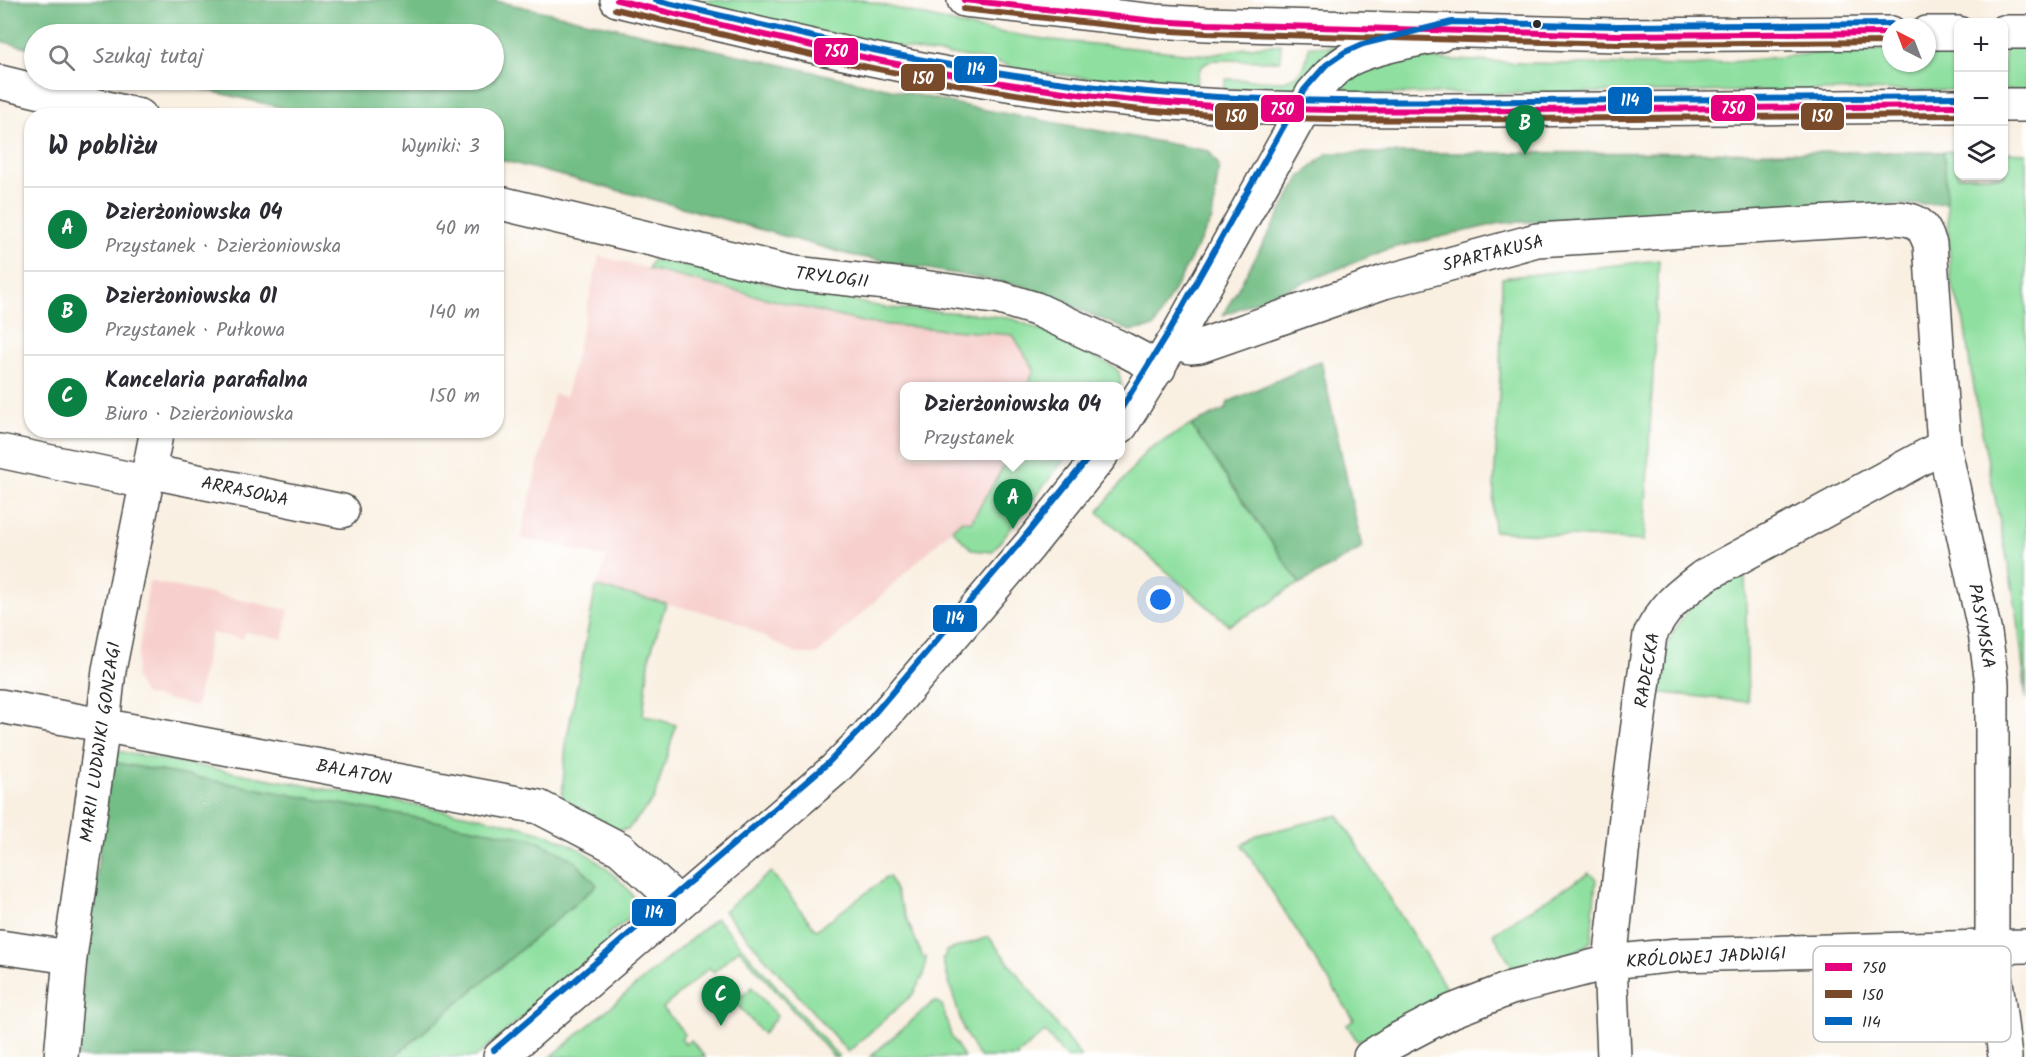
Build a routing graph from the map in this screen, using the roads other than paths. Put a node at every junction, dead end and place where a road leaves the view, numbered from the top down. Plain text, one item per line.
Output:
1 (617, 0) edge
2 (964, 0) edge
3 (1453, 31) junction
4 (2026, 32) edge
5 (1882, 33) edge
6 (1936, 33) edge
7 (1954, 33) edge
8 (2008, 33) edge
9 (0, 82) edge
10 (24, 88) edge
11 (33, 90) edge
12 (1954, 105) edge
13 (2008, 105) edge
14 (2026, 105) edge
15 (107, 108) edge
16 (1302, 110) junction
17 (504, 203) edge
18 (1896, 218) joint
19 (1176, 339) junction
20 (1159, 368) junction
21 (1125, 420) edge
22 (155, 438) edge
23 (1944, 446) junction
24 (0, 451) edge
25 (1098, 460) edge
26 (147, 476) junction
27 (342, 511) dead end
28 (0, 706) edge
29 (104, 725) junction
30 (679, 903) junction
31 (1992, 946) edge
32 (2011, 946) edge
33 (2026, 946) edge
34 (0, 947) edge
35 (1813, 952) edge
36 (70, 957) junction
37 (1610, 962) junction
38 (2004, 1042) edge
39 (61, 1057) edge
40 (500, 1057) edge
41 (1370, 1057) edge
42 (1614, 1057) edge
43 (2006, 1057) edge

1 - 16 main road
2 - 3 main road
3 - 5 main road
3 - 16 main road
4 - 8 main road
6 - 7 main road
9 - 10 main road
11 - 15 main road
12 - 16 main road
13 - 14 main road
16 - 19 main road
17 - 20 main road, TRYLOGII
18 - 19 main road, SPARTAKUSA
18 - 23 main road, PASYMSKA
19 - 20 main road
20 - 21 main road
22 - 26 main road, MARII LUDWIKI GONZAGI
23 - 31 main road, PASYMSKA
23 - 37 main road, RADECKA
24 - 26 main road, ARRASOWA
25 - 30 main road
26 - 27 main road, ARRASOWA
26 - 29 main road, MARII LUDWIKI GONZAGI
28 - 29 main road, BALATON
29 - 30 main road, BALATON
29 - 36 main road, MARII LUDWIKI GONZAGI
30 - 40 main road
32 - 33 main road, KRÓLOWEJ JADWIGI
34 - 36 main road
35 - 37 main road, KRÓLOWEJ JADWIGI
36 - 39 main road, MARII LUDWIKI GONZAGI
37 - 41 main road, KRÓLOWEJ JADWIGI
37 - 42 main road, RADECKA
38 - 43 main road, PASYMSKA

